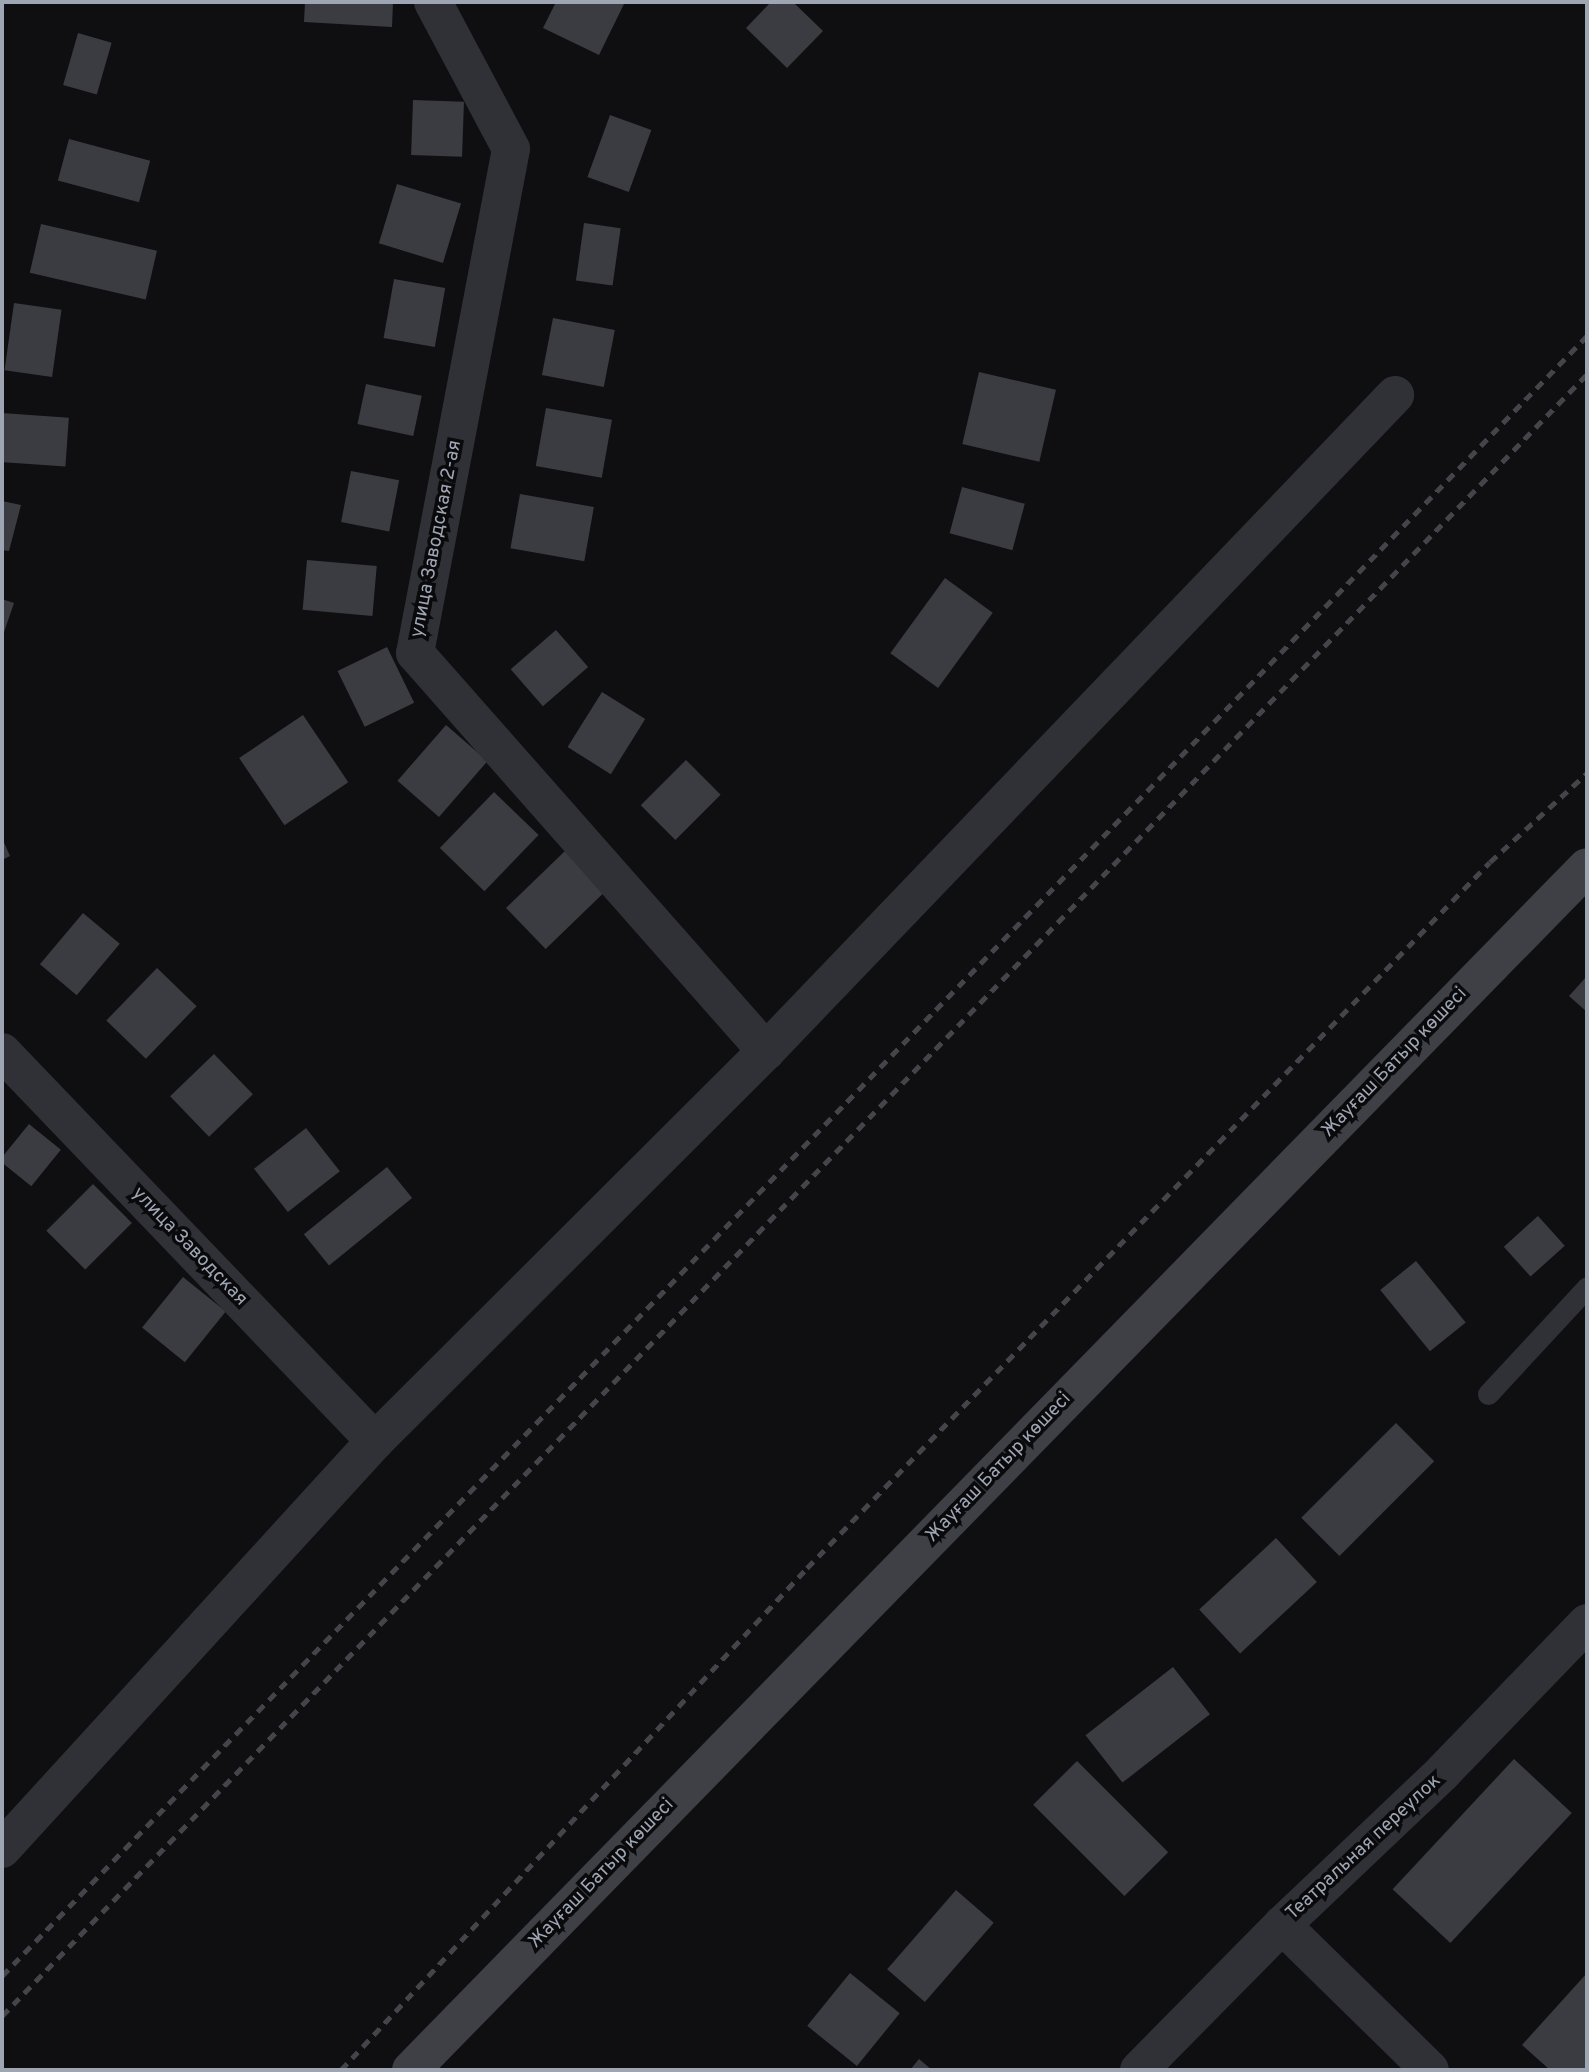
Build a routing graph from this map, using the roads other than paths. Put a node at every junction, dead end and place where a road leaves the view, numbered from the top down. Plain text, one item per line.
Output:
1 (433, 2) edge
2 (1395, 394) dead end
3 (1587, 867) edge
4 (766, 1051) junction
5 (2, 1052) edge
6 (1587, 1287) edge
7 (1488, 1394) dead end
8 (375, 1441) junction
9 (1582, 1639) edge
10 (2, 1849) edge
11 (1282, 1925) junction
12 (411, 2070) edge
13 (1139, 2070) edge
14 (1430, 2070) edge

1 - 4 street, улица Заводская 2-ая
2 - 4 street
3 - 12 main road, Жауғаш Батыр көшесі
4 - 8 street
5 - 8 street, улица Заводская
6 - 7 lane
8 - 10 street
9 - 11 street, Театральная переулок
11 - 13 street, Театральная переулок
11 - 14 street

